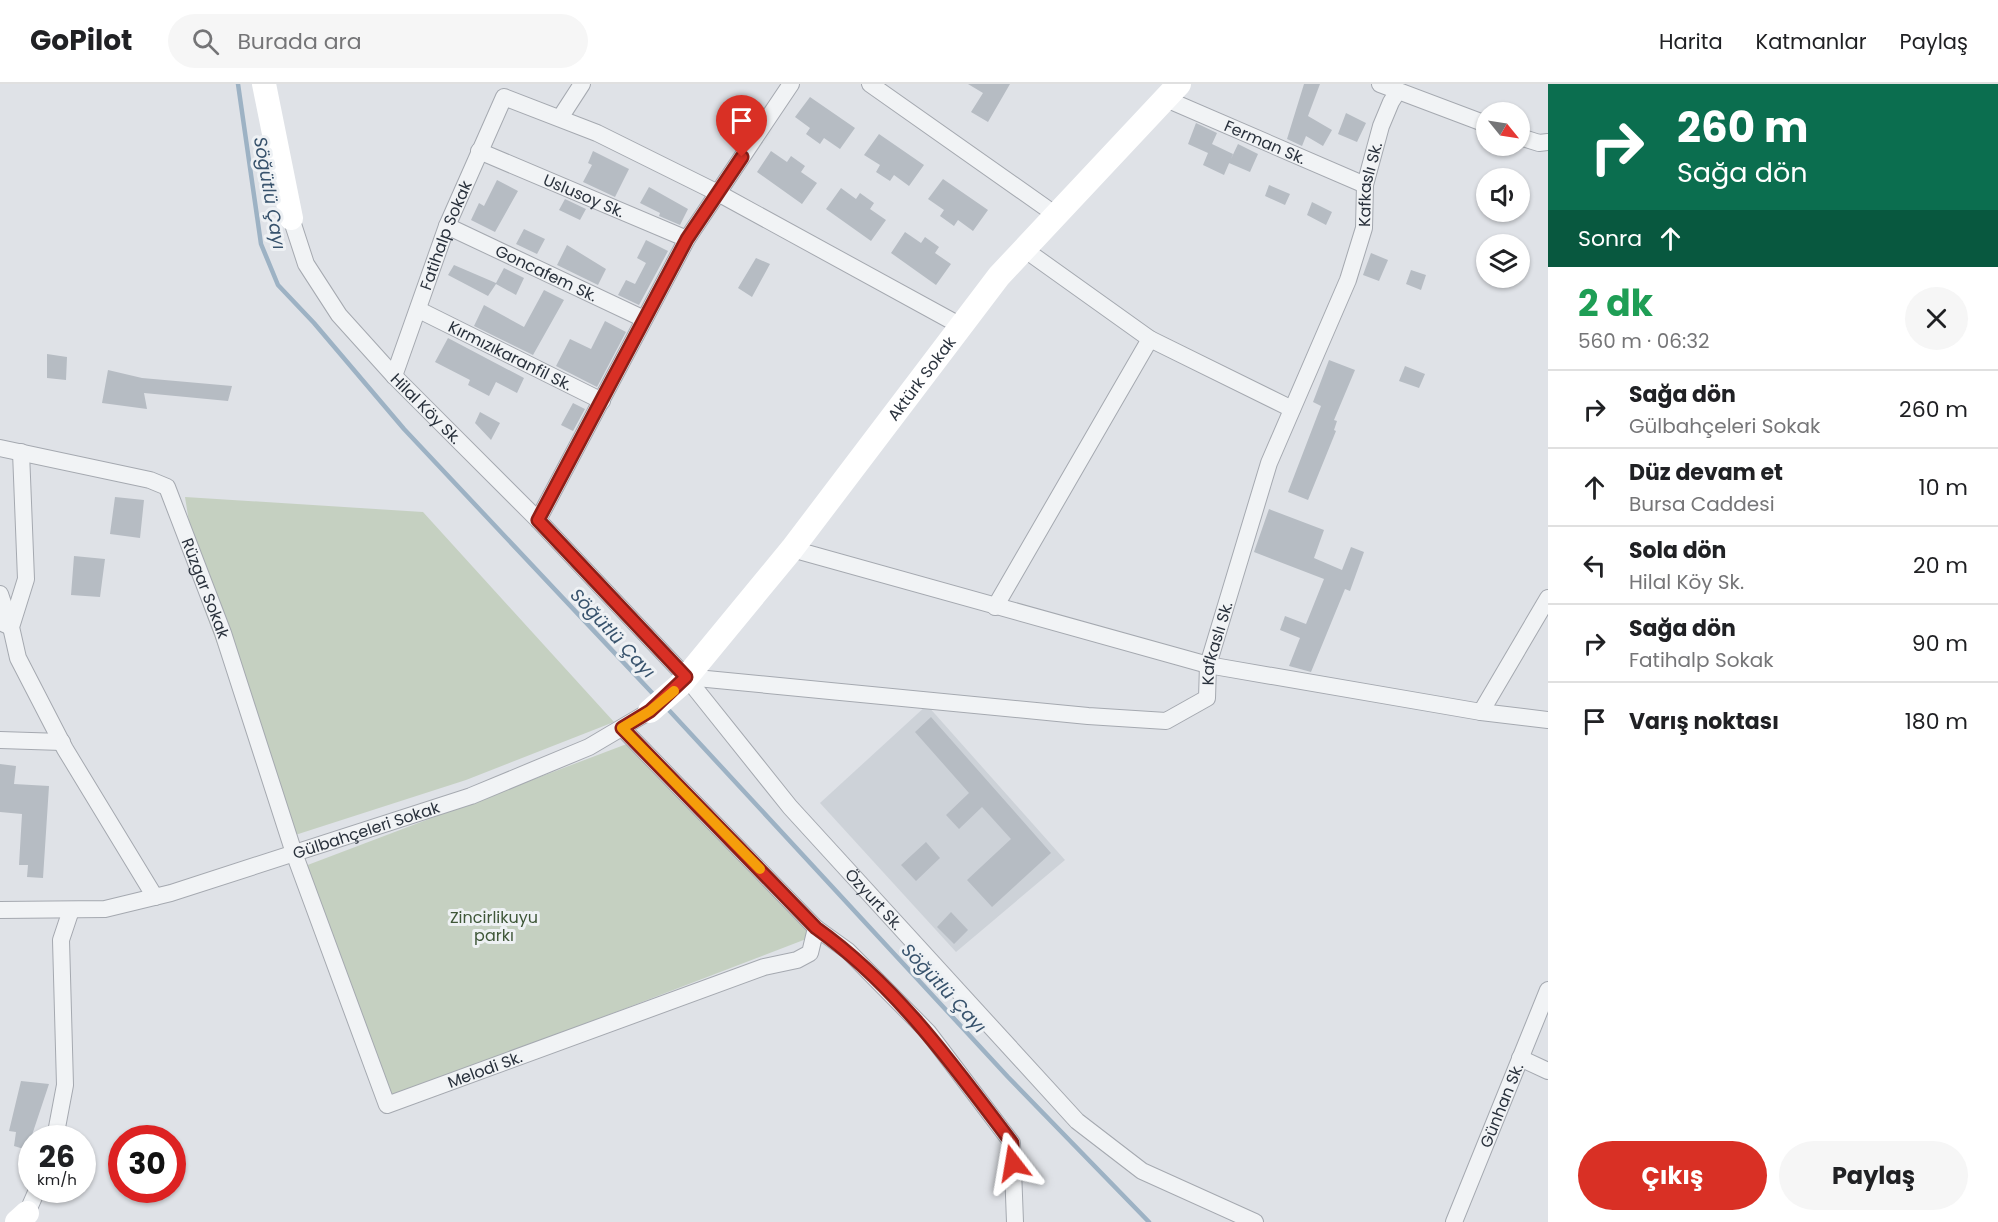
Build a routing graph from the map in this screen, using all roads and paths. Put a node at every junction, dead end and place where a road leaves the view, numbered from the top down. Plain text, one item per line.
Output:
1 (264, 84) edge
2 (582, 84) edge
3 (790, 84) edge
4 (870, 84) edge
5 (1380, 84) edge
6 (1174, 88) edge
7 (1398, 91) junction
8 (560, 118) junction
9 (1476, 120) edge
10 (1530, 140) edge
11 (1548, 142) edge
12 (479, 151) junction
13 (1365, 185) junction
14 (718, 193) junction
15 (1056, 215) junction
16 (291, 219) joint
17 (447, 226) junction
18 (687, 239) junction
19 (1024, 249) junction
20 (419, 310) junction
21 (644, 319) junction
22 (961, 326) junction
23 (1150, 339) junction
24 (394, 376) junction
25 (602, 401) junction
26 (1292, 409) junction
27 (0, 448) edge
28 (21, 452) junction
29 (538, 520) junction
30 (792, 549) junction
31 (0, 594) edge
32 (1548, 598) edge
33 (995, 607) junction
34 (6, 625) edge
35 (1208, 665) junction
36 (683, 681) junction
37 (650, 711) joint
38 (1481, 712) junction
39 (1548, 720) edge
40 (622, 728) junction
41 (0, 740) edge
42 (62, 742) junction
43 (294, 853) junction
44 (155, 897) junction
45 (0, 910) edge
46 (70, 910) junction
47 (816, 928) junction
48 (1548, 990) edge
49 (1520, 1058) junction
50 (1548, 1071) edge
51 (57, 1125) edge
52 (30, 1203) edge
53 (22, 1218) edge
54 (1015, 1222) edge
55 (1255, 1222) edge
56 (1454, 1222) edge

1 - 16 street, Hilal Köy Sk.
2 - 8 street
3 - 14 street
4 - 15 street
5 - 7 street
6 - 13 street, Ferman Sk.
6 - 15 street, Aktürk Sokak
7 - 9 street
7 - 13 street, Kafkaslı Sk.
8 - 12 street, Fatihalp Sokak
8 - 14 street
10 - 11 street
12 - 17 street, Fatihalp Sokak
12 - 18 street, Uslusoy Sk.
13 - 26 street, Kafkaslı Sk.
14 - 18 street
14 - 22 street
15 - 19 street, Aktürk Sokak
16 - 24 street, Hilal Köy Sk.
17 - 20 street, Fatihalp Sokak
17 - 21 street, Goncafem Sk.
18 - 21 street
19 - 22 street, Aktürk Sokak
19 - 23 street
20 - 24 street, Fatihalp Sokak
20 - 25 street, Kırmızıkaranfil Sk.
21 - 25 street
22 - 30 street, Aktürk Sokak
23 - 26 street
23 - 33 street
24 - 29 street, Hilal Köy Sk.
25 - 29 street
26 - 35 street, Kafkaslı Sk.
27 - 28 street, Rüzgar Sokak
28 - 34 street
28 - 43 street, Rüzgar Sokak
29 - 36 street, Hilal Köy Sk.
30 - 33 street
30 - 36 street, Aktürk Sokak
31 - 34 street
32 - 38 street
33 - 35 street
34 - 42 street
35 - 36 street, Kafkaslı Sk.
35 - 38 street
36 - 37 street, Aktürk Sokak
36 - 55 street, Özyurt Sk.
37 - 40 street, Gülbahçeleri Sokak
38 - 39 street
40 - 43 street, Gülbahçeleri Sokak
40 - 47 street
41 - 42 street
42 - 44 street
43 - 44 street, Gülbahçeleri Sokak
43 - 47 street, Melodi Sk.
44 - 46 street, Gülbahçeleri Sokak
45 - 46 street, Gülbahçeleri Sokak
46 - 51 street
47 - 54 street
48 - 49 street, Günhan Sk.
49 - 50 street
49 - 56 street, Günhan Sk.
52 - 53 street

